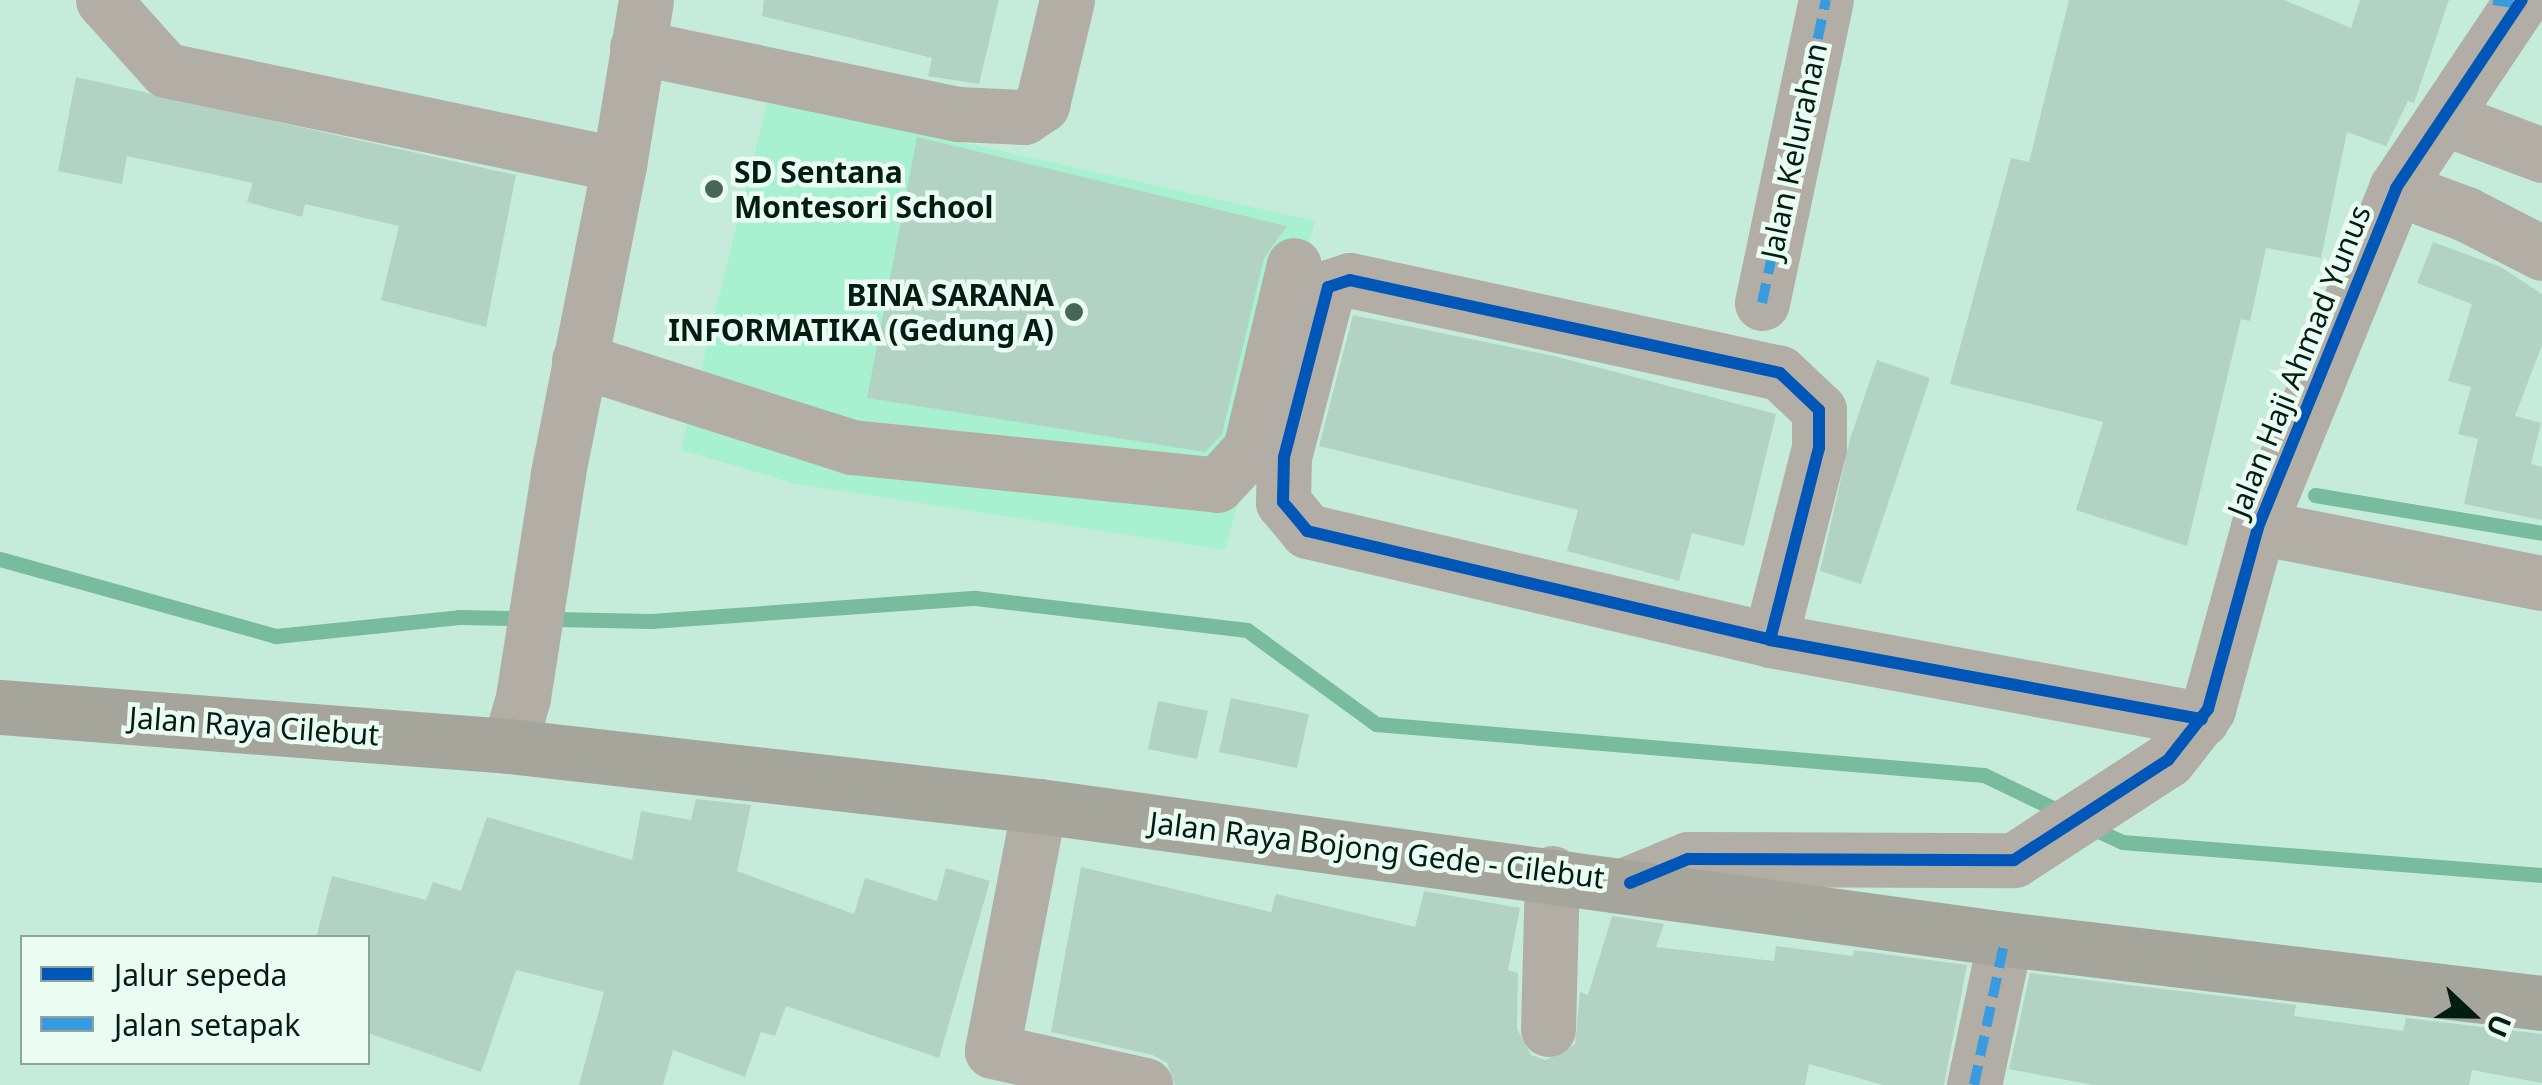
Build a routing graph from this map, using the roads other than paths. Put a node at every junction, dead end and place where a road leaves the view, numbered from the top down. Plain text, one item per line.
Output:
1 (103, 0) edge
2 (1067, 0) edge
3 (1826, 0) edge
4 (2512, 1) edge
5 (641, 23) edge
6 (2444, 118) junction
7 (2542, 154) edge
8 (619, 164) junction
9 (2396, 188) junction
10 (2542, 253) edge
11 (1294, 265) dead end
12 (1762, 303) dead end
13 (579, 360) junction
14 (2258, 527) junction
15 (2542, 583) edge
16 (1770, 640) junction
17 (0, 707) edge
18 (516, 722) junction
19 (2185, 739) junction
20 (1039, 806) junction
21 (1552, 874) junction
22 (1630, 883) junction
23 (2004, 939) junction
24 (2542, 1003) edge
25 (1548, 1029) dead end
26 (1145, 1085) edge
27 (1974, 1085) edge

1 - 8 street
2 - 5 street
3 - 12 street, Jalan Kelurahan
4 - 6 street, Jalan Haji Ahmad Yunus
5 - 8 street
6 - 7 street
6 - 9 street, Jalan Haji Ahmad Yunus
8 - 13 street
9 - 10 street
9 - 14 street, Jalan Haji Ahmad Yunus
11 - 13 street
13 - 18 street
14 - 15 street
14 - 19 street, Jalan Haji Ahmad Yunus
16 - 16 street
16 - 19 street
17 - 18 main road, Jalan Raya Cilebut
18 - 20 main road, Jalan Raya Bojong Gede - Cilebut
19 - 22 street
20 - 21 main road, Jalan Raya Bojong Gede - Cilebut
20 - 26 street
21 - 22 main road, Jalan Raya Bojong Gede - Cilebut
21 - 25 street
22 - 23 main road, Jalan Raya Bojong Gede - Cilebut
23 - 24 main road, Jalan Raya Bojong Gede - Cilebut
23 - 27 street

